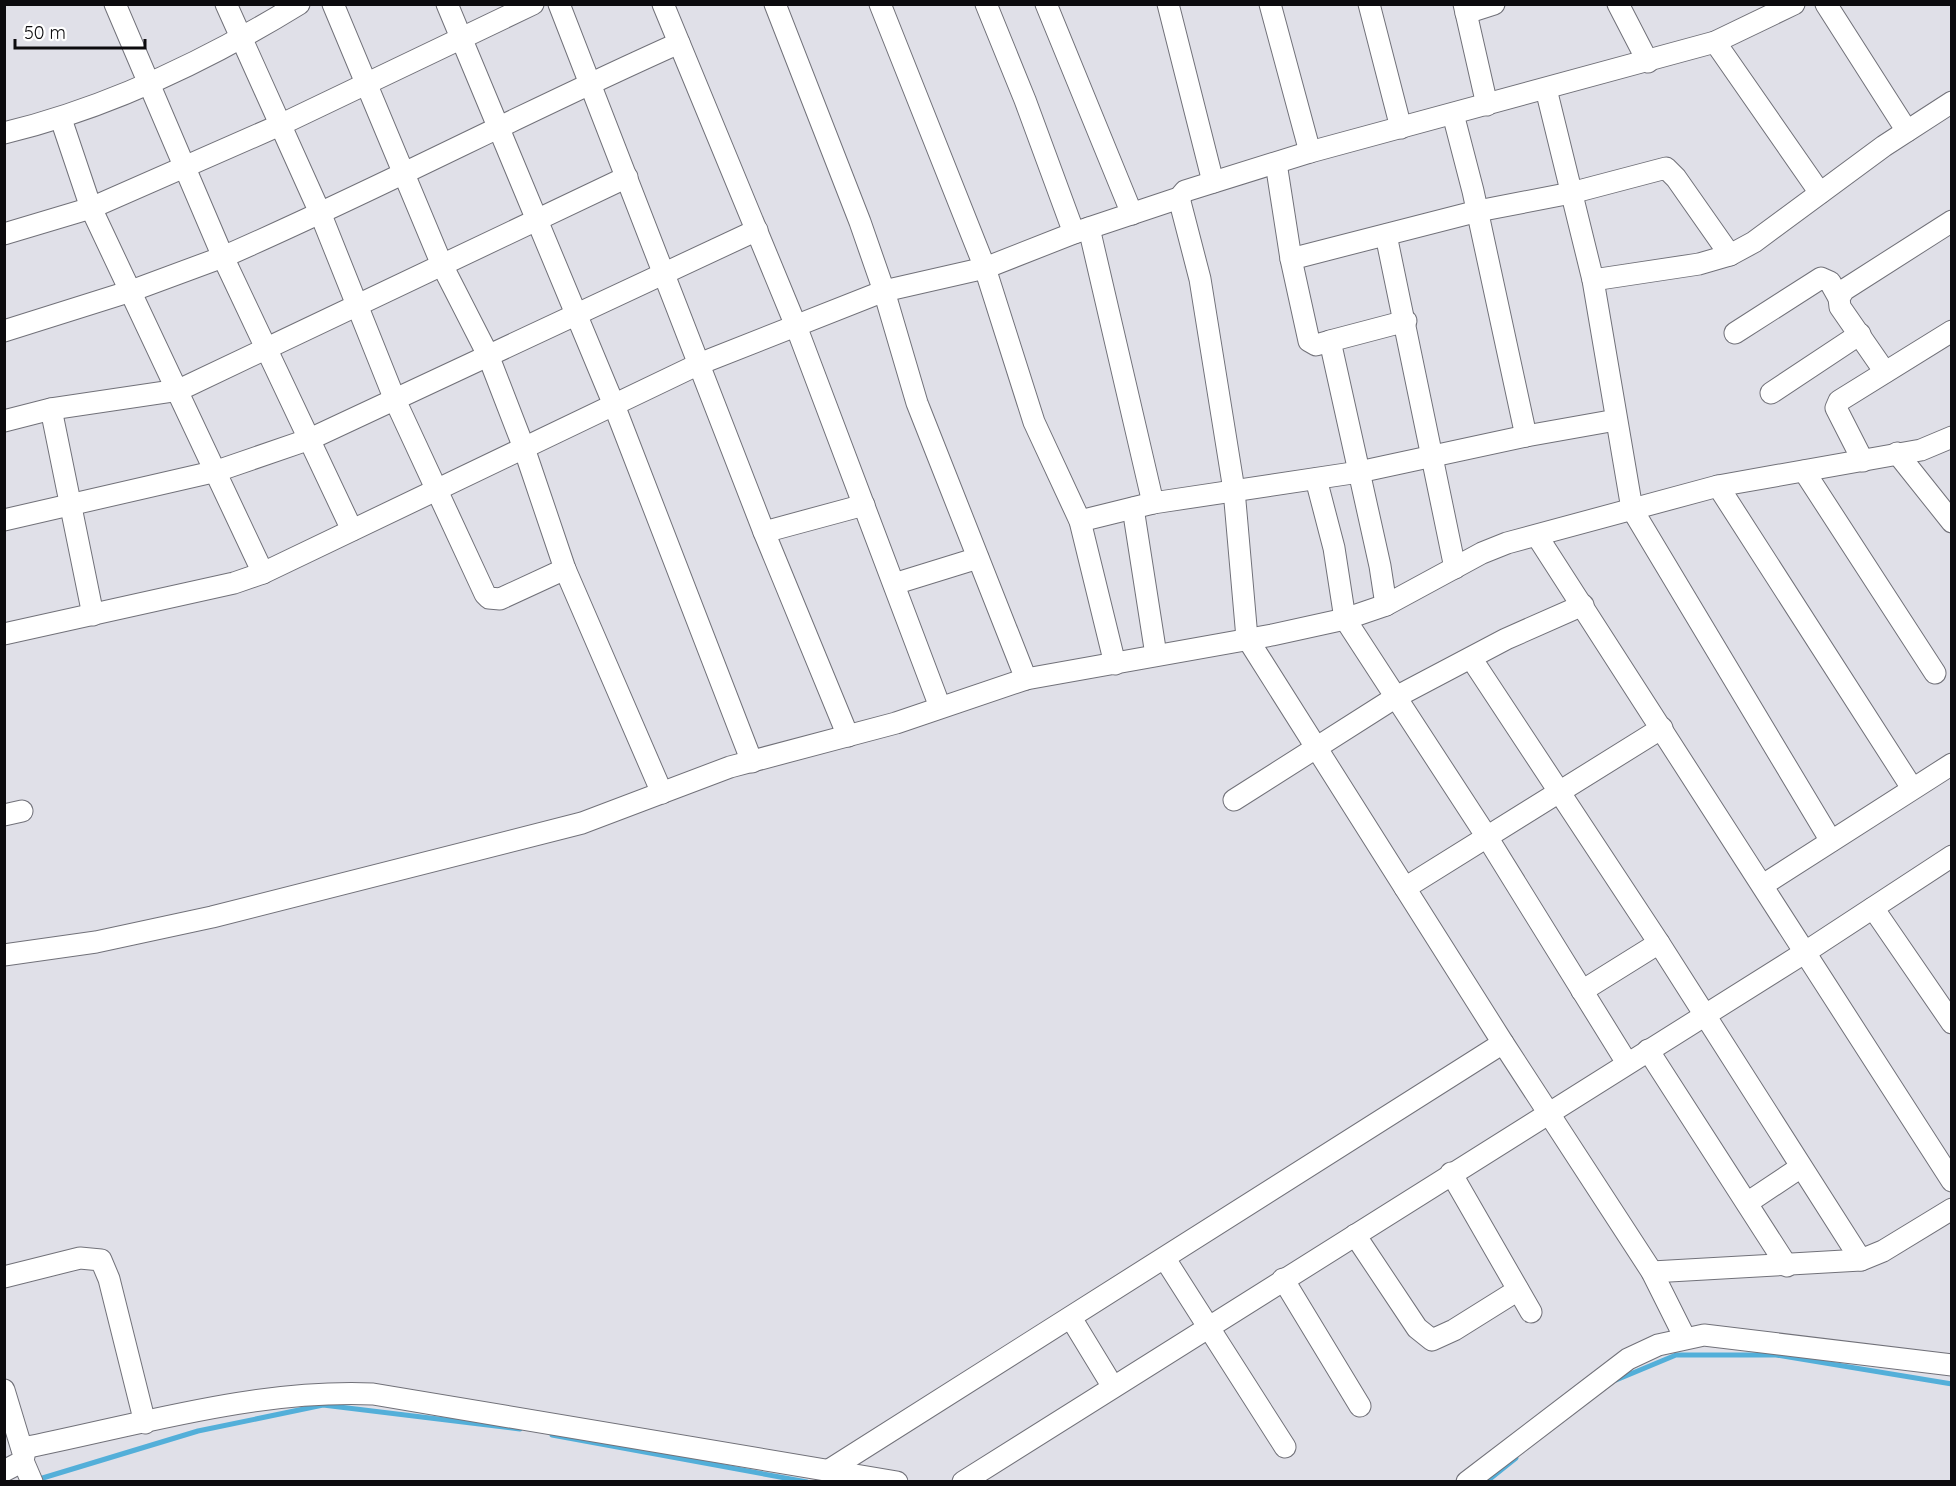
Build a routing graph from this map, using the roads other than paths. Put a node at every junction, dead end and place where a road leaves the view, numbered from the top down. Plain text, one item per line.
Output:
1 (115, 4) edge
2 (226, 4) edge
3 (299, 4) edge
4 (333, 4) edge
5 (447, 4) edge
6 (533, 4) edge
7 (559, 4) edge
8 (663, 4) edge
9 (775, 4) edge
10 (880, 4) edge
11 (986, 4) edge
12 (1046, 4) edge
13 (1168, 4) edge
14 (1270, 4) edge
15 (1369, 4) edge
16 (1494, 4) edge
17 (1794, 4) edge
18 (1826, 4) edge
19 (1626, 7) edge
20 (1465, 9) edge
21 (460, 39) junction
22 (242, 40) junction
23 (679, 42) junction
24 (1715, 42) junction
25 (1648, 62) junction
26 (590, 82) junction
27 (148, 83) junction
28 (366, 84) junction
29 (1546, 89) junction
30 (1952, 102) edge
31 (1487, 105) junction
32 (1454, 114) junction
33 (61, 119) junction
34 (280, 125) junction
35 (497, 128) junction
36 (1401, 128) junction
37 (1907, 131) junction
38 (4, 133) edge
39 (1310, 152) junction
40 (1276, 162) junction
41 (185, 167) junction
42 (404, 174) junction
43 (627, 177) junction
44 (1213, 182) junction
45 (1571, 193) junction
46 (1820, 193) junction
47 (1179, 198) junction
48 (91, 208) junction
49 (1478, 211) junction
50 (1132, 214) junction
51 (321, 215) junction
52 (536, 220) junction
53 (1952, 221) edge
54 (757, 230) junction
55 (1081, 231) junction
56 (4, 234) edge
57 (1386, 235) junction
58 (1730, 255) junction
59 (223, 257) junction
60 (1291, 259) junction
61 (442, 265) junction
62 (984, 268) junction
63 (664, 274) junction
64 (1593, 280) junction
65 (131, 291) junction
66 (884, 291) junction
67 (1839, 298) junction
68 (358, 306) junction
69 (576, 315) junction
70 (1406, 321) junction
71 (796, 326) junction
72 (4, 331) edge
73 (1952, 331) edge
74 (1735, 333) dead end
75 (1860, 334) junction
76 (1330, 341) junction
77 (267, 348) junction
78 (488, 354) junction
79 (699, 364) junction
80 (1885, 372) junction
81 (179, 390) junction
82 (1771, 393) dead end
83 (395, 400) junction
84 (614, 405) junction
85 (51, 410) junction
86 (1616, 420) junction
87 (4, 421) edge
88 (1526, 436) junction
89 (1952, 437) edge
90 (310, 439) junction
91 (524, 448) junction
92 (1897, 453) junction
93 (1433, 457) junction
94 (1863, 461) junction
95 (216, 471) junction
96 (1804, 471) junction
97 (1359, 472) junction
98 (1316, 479) junction
99 (1718, 486) junction
100 (435, 489) junction
101 (1234, 490) junction
102 (864, 505) junction
103 (1142, 505) junction
104 (70, 506) junction
105 (1632, 509) junction
106 (4, 520) edge
107 (1080, 521) junction
108 (1952, 522) edge
109 (352, 530) junction
110 (764, 532) junction
111 (1537, 536) junction
112 (978, 558) junction
113 (1455, 568) junction
114 (565, 569) junction
115 (263, 573) junction
116 (894, 584) junction
117 (1386, 605) junction
118 (1583, 605) junction
119 (93, 615) junction
120 (1345, 619) junction
121 (4, 634) edge
122 (1247, 638) junction
123 (1156, 656) junction
124 (1471, 658) junction
125 (1115, 664) junction
126 (1935, 673) dead end
127 (1026, 679) junction
128 (1396, 697) junction
129 (940, 707) junction
130 (1662, 728) junction
131 (848, 736) junction
132 (1316, 748) junction
133 (752, 762) junction
134 (1952, 764) edge
135 (1912, 788) junction
136 (1560, 790) junction
137 (662, 793) junction
138 (1234, 800) dead end
139 (1486, 837) junction
140 (1831, 841) junction
141 (1952, 856) edge
142 (1763, 885) junction
143 (1405, 888) junction
144 (1873, 908) junction
145 (1659, 943) junction
146 (1804, 953) junction
147 (4, 955) edge
148 (1582, 991) junction
149 (1704, 1015) junction
150 (1952, 1023) edge
151 (1503, 1043) junction
152 (1648, 1050) junction
153 (1627, 1063) junction
154 (1548, 1112) junction
155 (1801, 1167) junction
156 (1451, 1173) junction
157 (1952, 1181) edge
158 (1747, 1203) junction
159 (1952, 1209) edge
160 (1355, 1234) junction
161 (1165, 1259) junction
162 (1861, 1260) junction
163 (1788, 1266) junction
164 (1652, 1272) junction
165 (4, 1277) edge
166 (1283, 1279) junction
167 (1518, 1290) junction
168 (1531, 1312) dead end
169 (1071, 1318) junction
170 (1208, 1327) junction
171 (1685, 1338) junction
172 (1952, 1365) edge
173 (1113, 1387) junction
174 (4, 1390) edge
175 (1360, 1406) dead end
176 (145, 1423) junction
177 (1285, 1447) dead end
178 (22, 1467) edge
179 (829, 1470) junction
180 (897, 1482) edge
181 (963, 1482) edge
182 (1467, 1482) edge

1 - 27 street
2 - 22 street
3 - 22 street
4 - 28 street
5 - 21 street
6 - 21 street
7 - 26 street
8 - 23 street
9 - 66 street
10 - 62 street
11 - 55 street
12 - 50 street
13 - 44 street
14 - 39 street
15 - 36 street
16 - 20 street
17 - 24 street
18 - 37 street
19 - 25 street
20 - 31 street
21 - 28 street
21 - 35 street
22 - 27 street
22 - 34 street
23 - 26 street
23 - 54 street
24 - 25 street
24 - 46 street
25 - 29 street
26 - 35 street
26 - 43 street
27 - 33 street
27 - 41 street
28 - 34 street
28 - 42 street
29 - 31 street
29 - 45 street
30 - 37 street
31 - 32 street
32 - 36 street
32 - 49 street
33 - 38 street
33 - 48 street
34 - 41 street
34 - 51 street
35 - 42 street
35 - 52 street
36 - 39 street
37 - 46 street
39 - 40 street
40 - 44 street
40 - 60 street
41 - 48 street
41 - 59 street
42 - 51 street
42 - 61 street
43 - 52 street
43 - 63 street
44 - 47 street
45 - 49 street
45 - 58 street
45 - 64 street
46 - 58 street
47 - 50 street
47 - 101 street
48 - 56 street
48 - 65 street
49 - 57 street
49 - 88 street
50 - 55 street
51 - 59 street
51 - 68 street
52 - 61 street
52 - 69 street
53 - 67 street
54 - 63 street
54 - 71 street
55 - 62 street
55 - 103 street
57 - 60 street
57 - 70 street
58 - 64 street
59 - 65 street
59 - 77 street
60 - 76 street
61 - 68 street
61 - 78 street
62 - 66 street
62 - 107 street
63 - 69 street
63 - 79 street
64 - 86 street
65 - 72 street
65 - 81 street
66 - 71 street
66 - 112 street
67 - 74 street
67 - 75 street
68 - 77 street
68 - 83 street
69 - 78 street
69 - 84 street
70 - 76 street
70 - 93 street
71 - 79 street
71 - 102 street
73 - 80 street
75 - 80 street
75 - 82 street
76 - 97 street
77 - 81 street
77 - 90 street
78 - 83 street
78 - 91 street
79 - 84 street
79 - 110 street
80 - 94 street
81 - 85 street
81 - 95 street
83 - 90 street
83 - 100 street
84 - 91 street
84 - 133 street
85 - 87 street
85 - 104 street
86 - 88 street
86 - 105 street
88 - 93 street
89 - 92 street
90 - 95 street
90 - 109 street
91 - 100 street
91 - 114 street
92 - 94 street
92 - 108 street
93 - 97 street
93 - 113 street
94 - 96 street
95 - 104 street
95 - 115 street
96 - 99 street
96 - 126 street
97 - 98 street
97 - 117 street
98 - 101 street
98 - 120 street
99 - 105 street
99 - 135 street
100 - 109 street
100 - 114 street
101 - 103 street
101 - 122 street
102 - 110 street
102 - 116 street
103 - 107 street
103 - 123 street
104 - 106 street
104 - 119 street
105 - 111 street
105 - 140 street
107 - 125 street
109 - 115 street
110 - 131 street
111 - 113 street
111 - 118 street
112 - 116 street
112 - 127 street
113 - 117 street
114 - 137 street
115 - 119 street
116 - 129 street
117 - 120 street
118 - 124 street
118 - 130 street
119 - 121 street
120 - 122 street
120 - 128 street
122 - 123 street
122 - 132 street
123 - 125 street
124 - 128 street
124 - 136 street
125 - 127 street
127 - 129 street
128 - 132 street
128 - 139 street
129 - 131 street
130 - 136 street
130 - 142 street
131 - 133 street
132 - 138 street
132 - 143 street
133 - 137 street
134 - 135 street
135 - 140 street
136 - 139 street
136 - 145 street
137 - 147 street
139 - 143 street
139 - 148 street
140 - 142 street
141 - 144 street
142 - 146 street
143 - 151 street
144 - 146 street
144 - 150 street
145 - 148 street
145 - 149 street
146 - 149 street
146 - 157 street
148 - 153 street
149 - 152 street
149 - 155 street
151 - 154 street
151 - 161 street
152 - 153 street
152 - 158 street
153 - 154 street
154 - 156 street
154 - 164 street
155 - 158 street
155 - 162 street
156 - 160 street
156 - 167 street
158 - 163 street
159 - 162 street
160 - 166 street
160 - 167 street
161 - 169 street
161 - 170 street
162 - 163 street
163 - 164 street
164 - 171 street
165 - 176 street
166 - 170 street
166 - 175 street
167 - 168 street
169 - 173 street
169 - 179 street
170 - 173 street
170 - 177 street
171 - 172 street
171 - 182 street
173 - 181 street
174 - 178 street
176 - 178 street
176 - 179 street
179 - 180 street

